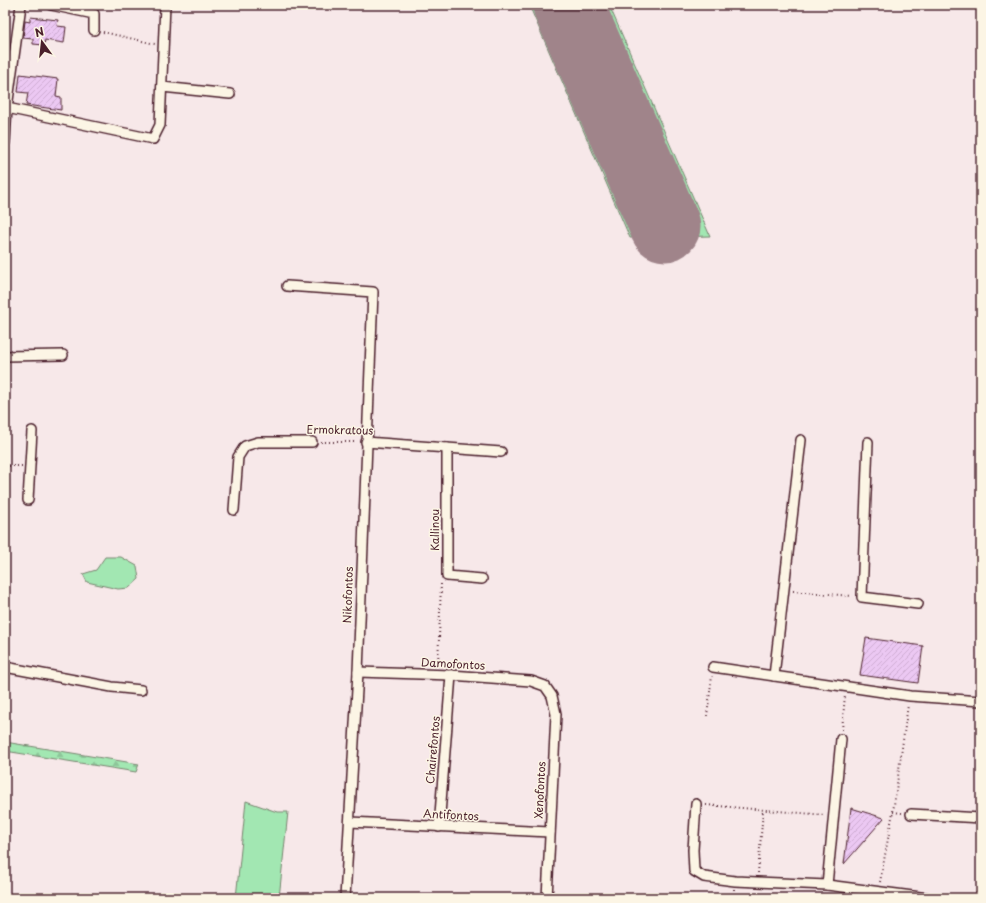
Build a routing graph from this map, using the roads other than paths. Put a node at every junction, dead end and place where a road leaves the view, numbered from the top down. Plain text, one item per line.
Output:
1 (21, 5) edge
2 (50, 5) edge
3 (165, 5) edge
4 (94, 30) road end
5 (162, 86) junction
6 (230, 94) dead end
7 (7, 108) junction
8 (5, 142) edge
9 (287, 286) dead end
10 (64, 355) dead end
11 (5, 356) edge
12 (32, 430) dead end
13 (801, 440) dead end
14 (312, 442) road end
15 (366, 442) junction
16 (868, 442) dead end
17 (447, 448) junction
18 (501, 452) dead end
19 (28, 500) dead end
20 (234, 510) dead end
21 (482, 579) dead end
22 (918, 604) dead end
23 (5, 666) edge
24 (714, 667) road end
25 (358, 672) junction
26 (451, 675) junction
27 (774, 676) junction
28 (545, 686) joint
29 (141, 690) dead end
30 (981, 700) edge
31 (841, 739) road end
32 (696, 804) road end
33 (911, 814) dead end
34 (981, 818) edge
35 (350, 822) junction
36 (439, 827) junction
37 (550, 832) junction
38 (827, 885) junction
39 (345, 898) edge
40 (547, 898) edge
41 (928, 898) edge

1 - 7 street
2 - 4 street
3 - 5 street
5 - 6 street
5 - 7 street
7 - 8 street
9 - 15 street, Nikofontos
10 - 11 street
12 - 19 street
13 - 27 street
14 - 20 street, Ermokratous
15 - 17 street, Ermokratous
15 - 25 street, Nikofontos
16 - 22 street
17 - 18 street, Ermokratous
17 - 21 street, Kallinou
23 - 29 street
24 - 27 street
25 - 26 street, Damofontos
25 - 35 street, Nikofontos
26 - 28 street, Damofontos
26 - 36 street, Chairefontos
27 - 30 street
28 - 37 street, Xenofontos
31 - 38 street
32 - 38 street
33 - 34 street
35 - 36 street, Antifontos
35 - 39 street, Nikofontos
36 - 37 street, Antifontos
37 - 40 street, Xenofontos
38 - 41 street

